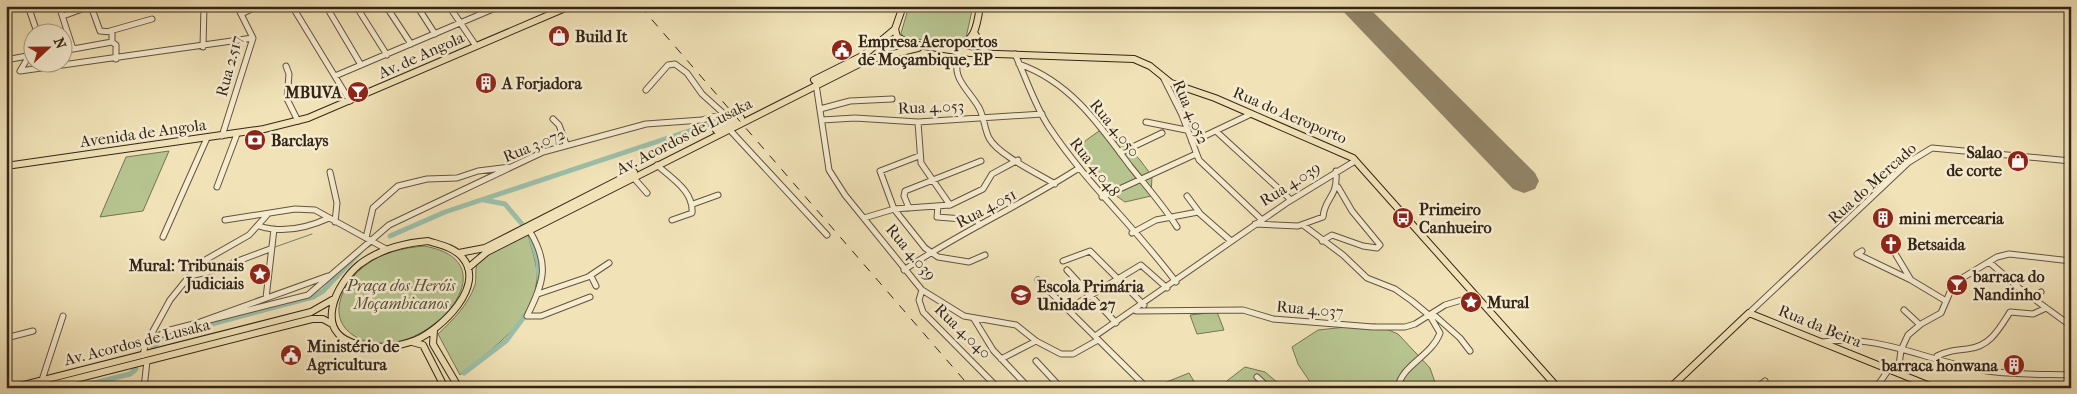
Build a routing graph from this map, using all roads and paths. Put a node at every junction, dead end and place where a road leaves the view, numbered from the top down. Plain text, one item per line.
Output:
1 (28, 6) edge
2 (58, 6) edge
3 (90, 6) edge
4 (204, 6) edge
5 (237, 6) edge
6 (258, 6) edge
7 (292, 6) edge
8 (326, 6) edge
9 (356, 6) edge
10 (386, 6) edge
11 (417, 6) edge
12 (449, 6) edge
13 (485, 6) edge
14 (500, 6) edge
15 (570, 6) edge
16 (902, 6) edge
17 (980, 6) edge
18 (489, 11) junction
19 (241, 14) junction
20 (63, 16) junction
21 (152, 19) dead end
22 (34, 22) edge
23 (461, 23) junction
24 (895, 29) junction
25 (110, 31) junction
26 (436, 34) junction
27 (975, 34) junction
28 (253, 38) junction
29 (488, 41) joint
30 (112, 42) junction
31 (411, 44) junction
32 (203, 46) junction
33 (476, 46) junction
34 (922, 47) junction
35 (73, 49) joint
36 (949, 50) junction
37 (959, 52) junction
38 (987, 54) junction
39 (1014, 54) junction
40 (387, 55) junction
41 (22, 57) edge
42 (116, 59) junction
43 (6, 60) edge
44 (72, 64) edge
45 (1019, 64) junction
46 (361, 65) junction
47 (286, 66) dead end
48 (335, 76) junction
49 (1163, 77) junction
50 (816, 84) junction
51 (646, 90) dead end
52 (892, 99) dead end
53 (350, 101) junction
54 (820, 110) junction
55 (723, 114) junction
56 (1042, 114) junction
57 (1251, 114) junction
58 (982, 118) junction
59 (553, 119) dead end
60 (822, 120) junction
61 (298, 122) junction
62 (733, 122) junction
63 (918, 122) junction
64 (1146, 122) dead end
65 (283, 125) joint
66 (729, 129) junction
67 (1186, 130) junction
68 (1216, 132) junction
69 (1162, 133) dead end
70 (236, 134) junction
71 (222, 136) junction
72 (207, 138) junction
73 (1192, 142) junction
74 (566, 144) junction
75 (1120, 153) junction
76 (1196, 154) junction
77 (919, 156) junction
78 (1018, 160) junction
79 (981, 161) dead end
80 (1355, 161) junction
81 (2071, 161) edge
82 (657, 165) junction
83 (6, 166) edge
84 (511, 167) junction
85 (1080, 168) junction
86 (1336, 171) junction
87 (330, 172) dead end
88 (633, 177) junction
89 (1140, 178) junction
90 (933, 181) junction
91 (1054, 184) junction
92 (217, 187) dead end
93 (1338, 187) junction
94 (647, 193) dead end
95 (718, 195) dead end
96 (1186, 196) dead end
97 (1102, 197) junction
98 (1291, 200) junction
99 (693, 204) junction
100 (950, 205) junction
101 (938, 206) junction
102 (909, 208) junction
103 (894, 209) junction
104 (1200, 213) junction
105 (1168, 214) junction
106 (267, 215) junction
107 (329, 218) junction
108 (864, 218) junction
109 (1261, 219) junction
110 (224, 220) dead end
111 (672, 220) dead end
112 (336, 222) junction
113 (1255, 224) junction
114 (980, 225) junction
115 (1303, 225) junction
116 (259, 226) junction
117 (1177, 227) dead end
118 (274, 229) junction
119 (529, 230) junction
120 (1132, 232) junction
121 (827, 234) dead end
122 (163, 238) dead end
123 (368, 239) junction
124 (1231, 240) junction
125 (1322, 241) junction
126 (270, 249) junction
127 (386, 249) junction
128 (1862, 251) dead end
129 (931, 252) junction
130 (459, 253) junction
131 (985, 255) dead end
132 (1896, 255) dead end
133 (1062, 261) dead end
134 (2071, 261) edge
135 (1989, 262) junction
136 (609, 263) dead end
137 (468, 268) junction
138 (904, 270) junction
139 (1067, 270) dead end
140 (331, 275) junction
141 (190, 276) junction
142 (591, 276) junction
143 (1117, 278) junction
144 (1038, 280) dead end
145 (1911, 280) junction
146 (1176, 282) junction
147 (596, 286) dead end
148 (1167, 288) junction
149 (922, 290) junction
150 (2041, 292) dead end
151 (538, 294) junction
152 (1090, 294) junction
153 (1475, 296) junction
154 (590, 297) dead end
155 (2032, 297) junction
156 (266, 298) junction
157 (333, 299) junction
158 (1946, 301) junction
159 (245, 305) junction
160 (1144, 305) junction
161 (1068, 308) junction
162 (2046, 308) junction
163 (1904, 310) dead end
164 (1136, 311) junction
165 (246, 312) junction
166 (1749, 313) junction
167 (1431, 314) junction
168 (63, 316) dead end
169 (974, 319) junction
170 (1116, 323) junction
171 (1918, 323) junction
172 (332, 324) junction
173 (196, 325) junction
174 (2071, 326) edge
175 (268, 327) junction
176 (434, 330) junction
177 (33, 331) dead end
178 (6, 338) edge
179 (1097, 338) junction
180 (146, 342) junction
181 (411, 342) junction
182 (1036, 342) junction
183 (1823, 342) junction
184 (1899, 350) junction
185 (1470, 352) dead end
186 (145, 358) junction
187 (1001, 359) junction
188 (1936, 359) junction
189 (1036, 361) dead end
190 (1889, 369) junction
191 (1898, 373) junction
192 (2071, 375) edge
193 (1257, 377) dead end
194 (42, 380) junction
195 (1764, 381) dead end
196 (1145, 387) edge
197 (12, 388) edge
198 (40, 388) edge
199 (144, 388) edge
200 (445, 388) edge
201 (459, 388) edge
202 (998, 388) edge
203 (1029, 388) edge
204 (1061, 388) edge
205 (1269, 388) edge
206 (1398, 388) edge
207 (1558, 388) edge
208 (1670, 388) edge
209 (1756, 388) edge
210 (1876, 388) edge
211 (1935, 388) edge

1 - 22 street
2 - 20 street
3 - 20 street
3 - 25 street
4 - 32 street
5 - 19 street, Rua 2.517
6 - 19 street
7 - 48 street
8 - 46 street
9 - 40 street
10 - 31 street
11 - 26 street
12 - 23 street
13 - 18 street
14 - 18 street
15 - 29 main road, Av. de Angola
16 - 24 main road
17 - 27 main road
18 - 23 street
19 - 28 street, Rua 2.517
20 - 35 street
21 - 25 street
23 - 26 street
23 - 33 street
24 - 34 main road, Rua do Aeroporto
24 - 62 main road, Av. Acordos de Lusaka
25 - 30 street
26 - 31 street
27 - 36 main road
27 - 38 main road
28 - 32 street
28 - 71 street, Rua 2.517
29 - 33 main road, Av. de Angola
30 - 35 street
30 - 42 street
31 - 40 street
32 - 42 street
33 - 53 main road, Av. de Angola
34 - 36 main road, Rua do Aeroporto
34 - 50 main road, Av. Acordos de Lusaka
36 - 37 main road, Rua do Aeroporto
37 - 38 main road, Rua do Aeroporto
37 - 58 street
38 - 39 main road, Rua do Aeroporto
39 - 45 street, Rua 4.048
39 - 49 main road, Rua do Aeroporto
40 - 46 street
41 - 43 street
42 - 44 street
45 - 56 street, Rua 4.048
45 - 75 street, Rua 4.050
46 - 48 street
47 - 61 street
48 - 53 street
49 - 57 main road, Rua do Aeroporto
49 - 67 street, Rua 4.052
50 - 54 street, Rua 4.039
50 - 66 main road, Av. Acordos de Lusaka
51 - 55 street
52 - 54 street
53 - 61 main road, Av. de Angola
54 - 60 street, Rua 4.039
55 - 62 street
55 - 74 street, Rua 3.072
56 - 58 street, Rua 4.053
56 - 85 street, Rua 4.048
57 - 68 street
57 - 80 main road, Rua do Aeroporto
58 - 63 street, Rua 4.053
58 - 78 street
59 - 74 street
60 - 63 street, Rua 4.053
60 - 108 street, Rua 4.039
61 - 65 main road, Av. de Angola
62 - 130 main road, Av. Acordos de Lusaka
63 - 77 street
64 - 67 street
65 - 70 main road, Avenida de Angola
66 - 82 main road, Av. Acordos de Lusaka
66 - 121 street
67 - 73 street, Rua 4.052
68 - 73 street
68 - 98 street
69 - 75 street
70 - 71 main road, Avenida de Angola
70 - 92 street
71 - 72 main road, Avenida de Angola
72 - 83 main road, Avenida de Angola
72 - 122 street
73 - 76 street, Rua 4.052
74 - 84 street, Rua 3.072
75 - 89 street, Rua 4.050
76 - 89 street
76 - 109 street, Rua 4.052
77 - 90 street
77 - 103 street
78 - 91 street
78 - 100 street
79 - 90 street
80 - 86 street, Rua 4.039
80 - 153 main road, Rua do Aeroporto
81 - 166 street, Rua do Mercado
82 - 88 main road, Av. Acordos de Lusaka
82 - 99 street
84 - 123 street, Rua 3.072
84 - 123 street
85 - 91 street, Rua 4.051
85 - 97 street, Rua 4.048
86 - 93 street
86 - 98 street, Rua 4.039
87 - 112 street
88 - 94 street
88 - 119 main road, Av. Acordos de Lusaka
89 - 97 street
89 - 105 street, Rua 4.050
90 - 100 street
90 - 102 street
91 - 114 street, Rua 4.051
93 - 115 street
93 - 125 street
95 - 99 street
96 - 104 street
97 - 120 street, Rua 4.048
98 - 109 street, Rua 4.039
99 - 111 street
100 - 101 street
101 - 102 street
101 - 114 street
102 - 103 street
103 - 108 street
103 - 129 street
104 - 105 street
104 - 124 street
105 - 117 street, Rua 4.050
105 - 120 street
106 - 107 street
106 - 110 street
106 - 116 street
107 - 112 street
107 - 118 street
108 - 138 street, Rua 4.039
109 - 113 street, Rua 4.039
112 - 123 street
113 - 115 street
113 - 124 street, Rua 4.039
114 - 129 street, Rua 4.051
115 - 125 street
116 - 118 street
116 - 141 street
118 - 126 street
119 - 137 main road, Av. Acordos de Lusaka
119 - 151 street
120 - 146 street, Rua 4.048
123 - 127 street
123 - 140 street, Rua 3.072
124 - 146 street, Rua 4.039
125 - 167 street
126 - 141 street
126 - 156 street
127 - 130 main road
127 - 157 main road
128 - 145 street
129 - 131 street
129 - 138 street, Rua 4.051
130 - 137 main road
132 - 145 street
133 - 143 street
134 - 135 street
135 - 155 street
135 - 158 street
136 - 142 street
137 - 176 main road
138 - 149 street, Rua 4.039
139 - 152 street
140 - 156 street
140 - 165 street, Rua 3.072
141 - 180 street
142 - 147 street
142 - 151 street
143 - 148 street
143 - 152 street
143 - 160 street
144 - 161 street
145 - 158 street
146 - 148 street, Rua 4.039
148 - 160 street, Rua 4.039
149 - 169 street, Rua 4.039
149 - 202 street, Rua 4.040
150 - 155 street
151 - 154 street
152 - 161 street
152 - 170 street
153 - 167 street, Rua 4.037
153 - 207 main road, Rua do Aeroporto
155 - 162 street
156 - 159 street
157 - 172 main road
157 - 175 main road
158 - 171 street
159 - 165 street
159 - 173 street
160 - 164 street, Rua 4.039
161 - 179 street
162 - 174 street
162 - 188 street
163 - 171 street
164 - 167 street, Rua 4.037
164 - 170 street, Rua 4.039
165 - 173 street, Rua 3.072
166 - 183 main road, Rua da Beira
166 - 208 main road
167 - 185 street
167 - 206 street
168 - 194 street
169 - 182 street, Rua 4.039
169 - 187 street
170 - 179 street, Rua 4.039
171 - 184 street
172 - 175 main road
172 - 181 main road
173 - 180 street
175 - 186 main road, Av. Acordos de Lusaka
176 - 181 main road
176 - 201 main road
177 - 178 street
179 - 182 street, Rua 4.039
179 - 196 street
180 - 186 street
181 - 200 main road
182 - 187 street
183 - 184 street
183 - 190 main road, Rua da Beira
184 - 188 street
184 - 191 street
186 - 194 main road, Av. Acordos de Lusaka
186 - 198 main road, Av. Acordos de Lusaka
186 - 199 street
187 - 203 street
188 - 192 street
189 - 204 street
190 - 191 main road, Rua da Beira
190 - 210 street
191 - 211 main road, Rua da Beira
193 - 205 street
194 - 197 main road, Av. Acordos de Lusaka
195 - 209 street

